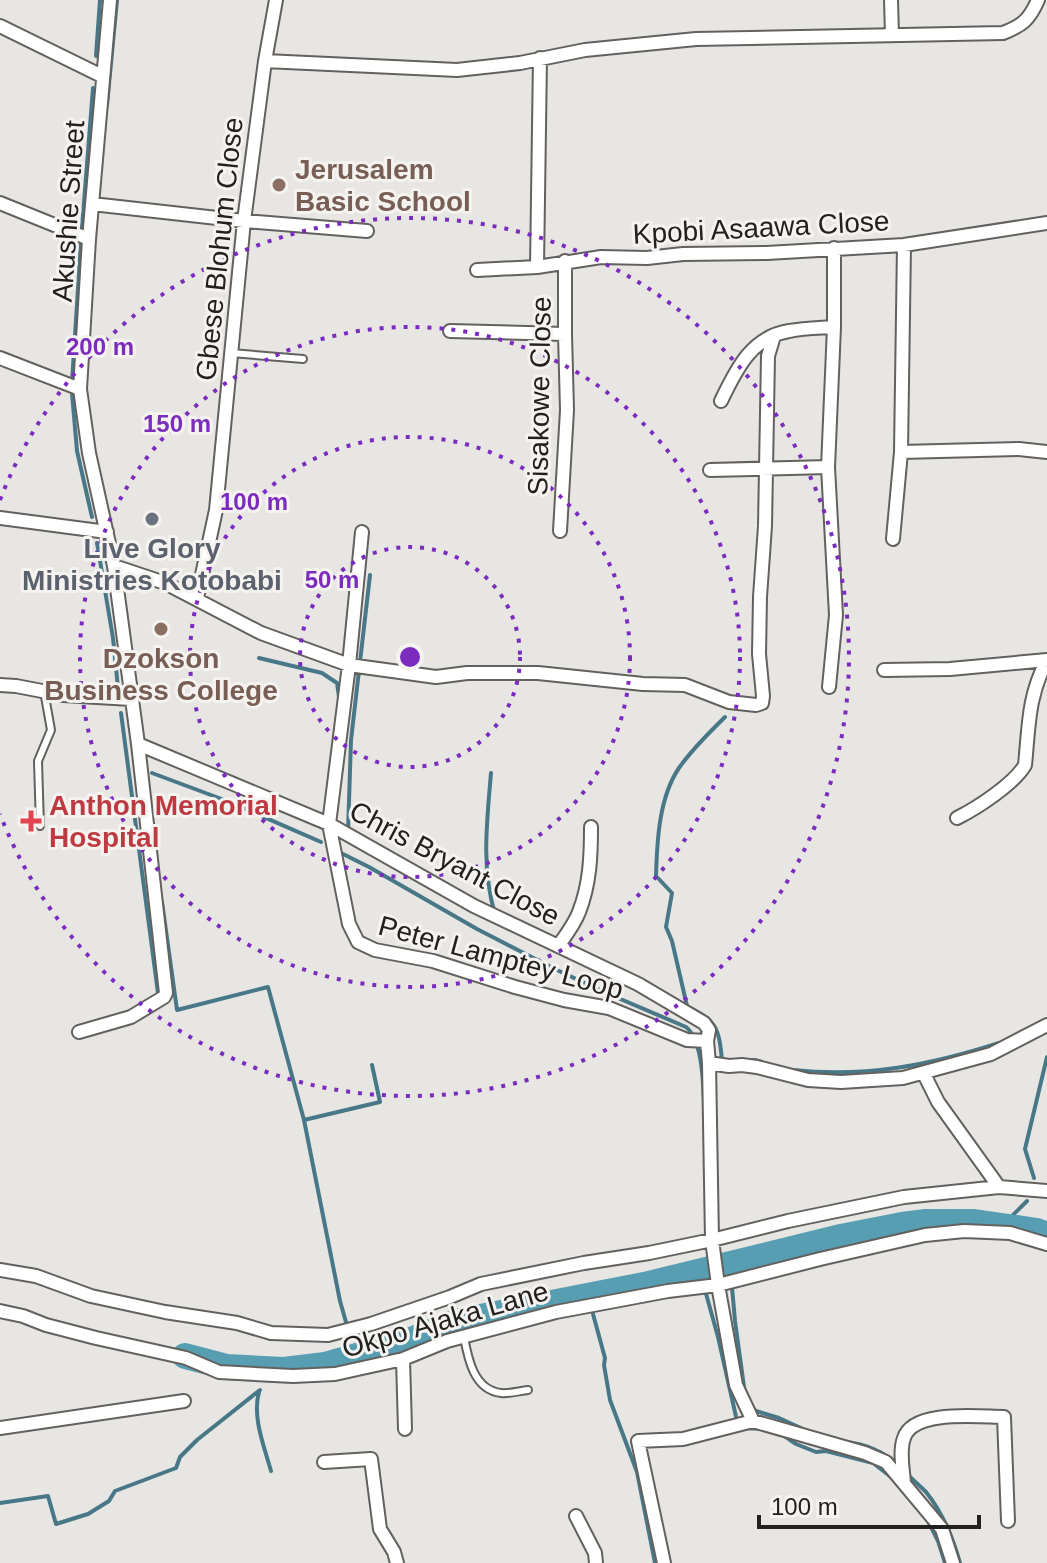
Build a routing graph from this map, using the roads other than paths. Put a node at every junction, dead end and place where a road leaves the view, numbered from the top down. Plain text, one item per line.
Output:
1 (110, 0) edge
2 (276, 0) edge
3 (891, 0) edge
4 (1038, 0) edge
5 (0, 26) edge
6 (892, 35) junction
7 (540, 58) junction
8 (265, 61) junction
9 (102, 76) junction
10 (0, 203) edge
11 (92, 204) junction
12 (244, 221) junction
13 (1047, 223) edge
14 (367, 231) dead end
15 (89, 239) junction
16 (904, 245) junction
17 (834, 248) junction
18 (565, 261) junction
19 (537, 267) junction
20 (477, 270) dead end
21 (834, 327) junction
22 (450, 331) dead end
23 (565, 334) junction
24 (774, 336) junction
25 (231, 353) junction
26 (0, 358) edge
27 (303, 359) dead end
28 (80, 389) junction
29 (721, 401) dead end
30 (901, 452) junction
31 (1047, 452) edge
32 (828, 467) junction
33 (766, 469) junction
34 (710, 470) dead end
35 (0, 518) edge
36 (560, 531) dead end
37 (107, 532) junction
38 (362, 532) dead end
39 (893, 539) dead end
40 (114, 566) junction
41 (197, 598) junction
42 (1047, 660) edge
43 (349, 665) junction
44 (884, 670) dead end
45 (0, 685) edge
46 (829, 687) dead end
47 (44, 691) junction
48 (131, 699) junction
49 (138, 744) junction
50 (957, 818) dead end
51 (329, 824) junction
52 (40, 826) dead end
53 (591, 827) dead end
54 (559, 945) junction
55 (1047, 1025) edge
56 (79, 1032) dead end
57 (707, 1041) junction
58 (709, 1063) junction
59 (924, 1074) junction
60 (999, 1187) junction
61 (1047, 1191) edge
62 (712, 1240) junction
63 (1047, 1244) edge
64 (0, 1270) edge
65 (718, 1285) junction
66 (0, 1311) edge
67 (464, 1337) junction
68 (403, 1359) junction
69 (528, 1390) dead end
70 (184, 1401) dead end
71 (753, 1421) junction
72 (0, 1428) edge
73 (405, 1429) dead end
74 (324, 1462) dead end
75 (904, 1483) junction
76 (576, 1516) dead end
77 (1008, 1521) dead end
78 (397, 1563) edge
79 (596, 1563) edge
80 (664, 1563) edge
81 (953, 1563) edge

1 - 9 street, Akushie Street
2 - 8 street, Gbese Blohum Close
3 - 6 street
4 - 6 street
5 - 9 street
6 - 7 street
7 - 8 street
7 - 19 street
8 - 12 street, Gbese Blohum Close
9 - 11 street, Akushie Street
10 - 15 street
11 - 12 street
11 - 15 street, Akushie Street
12 - 14 street
12 - 25 street, Gbese Blohum Close
13 - 16 street, Kpobi Asaawa Close
15 - 28 street, Akushie Street
16 - 17 street, Kpobi Asaawa Close
16 - 30 street
17 - 18 street, Kpobi Asaawa Close
17 - 21 street
18 - 19 street, Kpobi Asaawa Close
18 - 23 street, Sisakowe Close
19 - 20 street, Kpobi Asaawa Close
21 - 24 street
21 - 32 street
22 - 23 street
23 - 36 street, Sisakowe Close
24 - 29 street
24 - 33 street
25 - 27 lane
25 - 41 street, Gbese Blohum Close
26 - 28 street
28 - 37 street, Akushie Street
30 - 31 street
30 - 39 street
32 - 33 street
32 - 46 street
33 - 34 street
33 - 43 street
35 - 37 street
37 - 40 street, Akushie Street
38 - 43 street, Peter Lamptey Loop
40 - 41 street
40 - 48 street, Akushie Street
41 - 43 street
42 - 44 street
42 - 50 street
43 - 51 street, Peter Lamptey Loop
45 - 47 street
47 - 48 street
47 - 52 lane
48 - 49 street, Akushie Street
49 - 51 street, Chris Bryant Close
49 - 56 street, Akushie Street
51 - 54 street, Chris Bryant Close
51 - 57 street, Peter Lamptey Loop
53 - 54 street
54 - 57 street, Chris Bryant Close
55 - 59 street
57 - 58 street
58 - 59 street
58 - 62 street
59 - 60 street
60 - 61 street
60 - 62 street
62 - 64 street
62 - 65 street
63 - 65 street, Okpo Ajaka Lane
65 - 67 street, Okpo Ajaka Lane
65 - 71 street
66 - 68 street, Okpo Ajaka Lane
67 - 68 street, Okpo Ajaka Lane
67 - 69 lane
68 - 73 street
70 - 72 street
71 - 75 street
71 - 80 street
74 - 78 street
75 - 77 street
75 - 81 street
76 - 79 street

